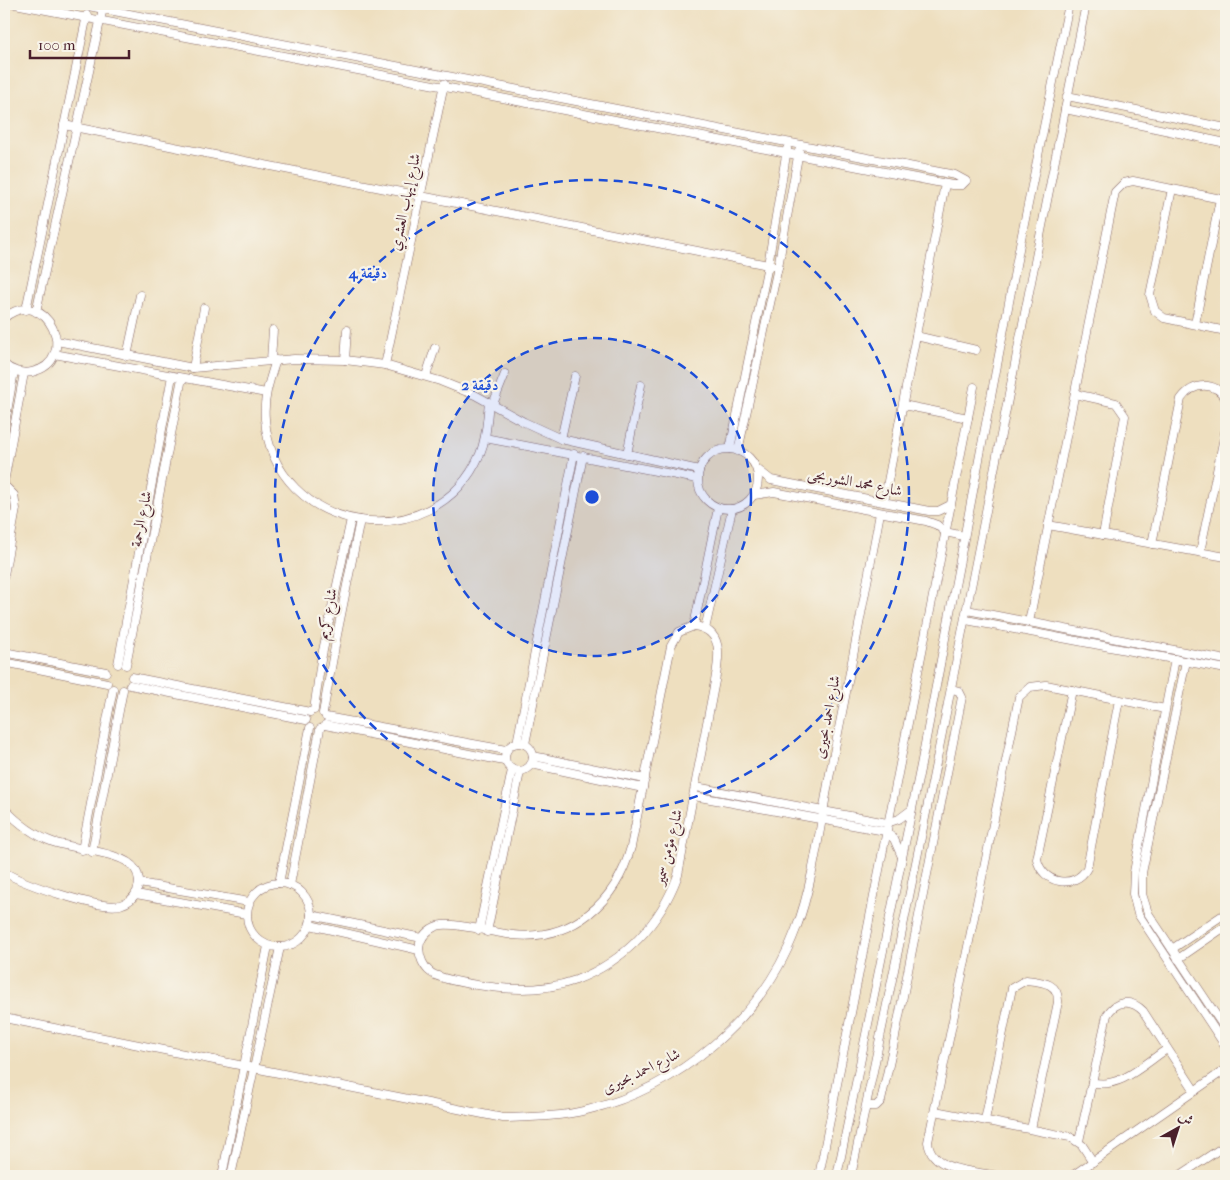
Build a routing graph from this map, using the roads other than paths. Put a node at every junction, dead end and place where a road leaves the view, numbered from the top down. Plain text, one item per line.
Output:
1 (14, 4) edge
2 (78, 4) edge
3 (1068, 4) edge
4 (1086, 4) edge
5 (89, 6) junction
6 (102, 8) junction
7 (86, 18) junction
8 (100, 21) junction
9 (446, 74) junction
10 (443, 87) junction
11 (1067, 96) junction
12 (1065, 109) junction
13 (64, 125) junction
14 (75, 127) junction
15 (1226, 128) edge
16 (788, 142) junction
17 (1226, 143) edge
18 (800, 144) junction
19 (786, 153) junction
20 (798, 155) junction
21 (945, 184) junction
22 (1172, 189) junction
23 (421, 196) junction
24 (1223, 199) edge
25 (1021, 239) junction
26 (1038, 242) junction
27 (768, 265) junction
28 (778, 267) junction
29 (140, 295) dead end
30 (204, 308) dead end
31 (26, 310) junction
32 (36, 312) junction
33 (4, 318) edge
34 (1195, 324) junction
35 (273, 330) dead end
36 (347, 330) dead end
37 (1226, 331) edge
38 (916, 336) junction
39 (57, 341) junction
40 (435, 348) dead end
41 (976, 350) dead end
42 (54, 354) junction
43 (127, 356) junction
44 (274, 360) junction
45 (345, 360) junction
46 (4, 364) edge
47 (385, 365) junction
48 (193, 368) junction
49 (14, 371) junction
50 (24, 373) junction
51 (505, 374) dead end
52 (172, 376) junction
53 (426, 376) junction
54 (575, 376) dead end
55 (182, 378) junction
56 (641, 385) dead end
57 (974, 387) dead end
58 (266, 393) junction
59 (1075, 394) junction
60 (1226, 399) edge
61 (491, 402) junction
62 (903, 405) junction
63 (968, 418) junction
64 (1226, 428) edge
65 (4, 429) edge
66 (485, 438) junction
67 (561, 439) junction
68 (730, 449) junction
69 (738, 451) junction
70 (574, 454) junction
71 (627, 454) junction
72 (583, 456) junction
73 (756, 469) junction
74 (699, 470) junction
75 (975, 478) junction
76 (697, 479) junction
77 (992, 481) junction
78 (4, 484) edge
79 (754, 495) junction
80 (884, 502) junction
81 (950, 504) junction
82 (718, 508) junction
83 (732, 510) junction
84 (880, 513) junction
85 (351, 518) junction
86 (360, 520) junction
87 (1048, 525) junction
88 (945, 532) junction
89 (1103, 535) junction
90 (964, 536) junction
91 (1152, 544) junction
92 (1200, 552) junction
93 (1226, 557) edge
94 (340, 570) junction
95 (349, 572) junction
96 (4, 575) edge
97 (967, 610) junction
98 (966, 620) junction
99 (1029, 622) junction
100 (694, 626) junction
101 (705, 629) junction
102 (4, 652) edge
103 (1175, 660) junction
104 (1226, 660) edge
105 (4, 662) edge
106 (1186, 662) junction
107 (122, 665) junction
108 (1226, 669) edge
109 (106, 672) junction
110 (132, 676) junction
111 (110, 686) junction
112 (126, 688) junction
113 (952, 689) junction
114 (1072, 690) junction
115 (1119, 700) junction
116 (1165, 709) junction
117 (325, 714) junction
118 (310, 718) junction
119 (322, 727) junction
120 (521, 743) junction
121 (506, 750) junction
122 (532, 760) junction
123 (504, 761) junction
124 (921, 765) junction
125 (936, 768) junction
126 (516, 771) junction
127 (645, 779) junction
128 (696, 787) junction
129 (643, 788) junction
130 (694, 796) junction
131 (4, 808) edge
132 (823, 810) junction
133 (911, 810) junction
134 (821, 819) junction
135 (887, 822) junction
136 (885, 831) junction
137 (82, 850) junction
138 (92, 852) junction
139 (902, 857) junction
140 (4, 872) edge
141 (139, 883) junction
142 (279, 883) junction
143 (290, 885) junction
144 (136, 894) junction
145 (249, 902) junction
146 (246, 914) junction
147 (1226, 914) edge
148 (311, 915) junction
149 (310, 925) junction
150 (1226, 926) edge
151 (478, 930) junction
152 (487, 932) junction
153 (422, 938) junction
154 (268, 946) junction
155 (280, 947) junction
156 (1172, 949) junction
157 (419, 950) junction
158 (1178, 959) junction
159 (4, 1018) edge
160 (866, 1029) junction
161 (1226, 1030) edge
162 (882, 1032) junction
163 (1226, 1047) edge
164 (1167, 1049) junction
165 (243, 1067) junction
166 (253, 1069) junction
167 (1226, 1069) edge
168 (1092, 1082) junction
169 (1195, 1091) junction
170 (867, 1106) junction
171 (935, 1110) junction
172 (985, 1120) junction
173 (1031, 1129) junction
174 (1079, 1142) junction
175 (1226, 1145) edge
176 (1093, 1162) junction
177 (1226, 1171) edge
178 (222, 1176) edge
179 (231, 1176) edge
180 (819, 1176) edge
181 (837, 1176) edge
182 (851, 1176) edge
183 (998, 1176) edge
184 (1072, 1176) edge
185 (1180, 1176) edge
186 (1218, 1176) edge

1 - 7 street
2 - 5 street
3 - 25 street
4 - 11 street
5 - 6 street
5 - 7 street
6 - 8 street
6 - 9 street
7 - 8 street
7 - 13 street
8 - 10 street
8 - 14 street
9 - 10 street, شارع إيهاب العشري
9 - 16 street
10 - 19 street
10 - 23 street, شارع إيهاب العشري
11 - 12 street
11 - 15 street
12 - 17 street
12 - 26 street
13 - 14 street
13 - 31 street
14 - 23 street
14 - 32 street
16 - 18 street
16 - 19 street
18 - 20 street
18 - 21 street
19 - 20 street
19 - 27 street
20 - 21 street
20 - 28 street
21 - 38 street
22 - 24 street
22 - 34 street
22 - 59 street
23 - 27 street
23 - 47 street, شارع إيهاب العشري
24 - 34 street
25 - 26 street
25 - 75 street
26 - 77 street
27 - 28 street
27 - 68 street
28 - 69 street
29 - 43 street
30 - 48 street
31 - 32 street
31 - 33 street
32 - 39 street
34 - 37 street
35 - 44 street
36 - 45 street
38 - 41 street
38 - 62 street
39 - 42 street
39 - 43 street
40 - 53 street
42 - 50 street
42 - 52 street
43 - 48 street
44 - 45 street
44 - 48 street
44 - 58 street
45 - 47 street
46 - 49 street
47 - 53 street
49 - 50 street
49 - 65 street
50 - 78 street
51 - 61 street
52 - 55 street
52 - 107 street, شارع الرحمة
53 - 61 street
54 - 67 street
55 - 58 street
55 - 107 street, شارع الرحمة
56 - 71 street
57 - 63 street
58 - 85 street
59 - 87 street
59 - 89 street
60 - 91 street
61 - 66 street
61 - 67 street
62 - 63 street
62 - 80 street
63 - 81 street
64 - 92 street
66 - 70 street
66 - 86 street
67 - 71 street
68 - 69 street
68 - 74 street
69 - 73 street
70 - 72 street
70 - 120 street
71 - 74 street
72 - 76 street
72 - 120 street
73 - 79 street
73 - 80 street, شارع محمد الشوربجى
74 - 76 street
75 - 77 street
75 - 90 street
76 - 82 street
77 - 97 street
78 - 96 street
79 - 83 street
79 - 84 street, شارع محمد الشوربجى
80 - 81 street, شارع محمد الشوربجى
81 - 88 street
82 - 83 street
82 - 100 street
83 - 101 street
84 - 88 street, شارع محمد الشوربجى
84 - 132 street, شارع احمد بحيرى
85 - 86 street
85 - 94 street, شارع كريم
86 - 95 street, شارع كريم
87 - 89 street
87 - 99 street
88 - 90 street, شارع محمد الشوربجى
88 - 135 street
89 - 91 street
90 - 124 street
91 - 92 street
92 - 93 street
94 - 95 street
94 - 118 street, شارع كريم
95 - 117 street, شارع كريم
97 - 98 street
97 - 99 street
98 - 103 street
98 - 113 street
99 - 104 street
100 - 101 street
100 - 127 street
101 - 128 street, شارع مؤمن سمير
102 - 109 street
103 - 106 street
103 - 116 street
105 - 111 street
106 - 108 street
106 - 156 street
107 - 109 street
107 - 110 street
109 - 111 street
110 - 112 street
110 - 118 street
111 - 112 street
111 - 137 street
112 - 118 street
112 - 138 street
113 - 125 street
113 - 170 street
114 - 115 street
114 - 115 street
114 - 171 street
115 - 116 street
116 - 163 street
117 - 118 street
117 - 119 street, شارع كريم
117 - 121 street
118 - 119 street
118 - 142 street, شارع كريم
119 - 123 street
119 - 143 street, شارع كريم
120 - 121 street
120 - 122 street
121 - 123 street
122 - 126 street
122 - 127 street
122 - 129 street
123 - 126 street
124 - 125 street
124 - 133 street
125 - 162 street
126 - 151 street
126 - 152 street
127 - 129 street
128 - 130 street, شارع مؤمن سمير
128 - 132 street
129 - 152 street
130 - 134 street
130 - 157 street, شارع مؤمن سمير
131 - 137 street
132 - 134 street, شارع احمد بحيرى
132 - 135 street
133 - 135 street
133 - 139 street
134 - 136 street
134 - 166 street, شارع احمد بحيرى
135 - 136 street
136 - 139 street
136 - 180 street
137 - 138 street
138 - 141 street
139 - 160 street
140 - 144 street
141 - 144 street
141 - 145 street
142 - 143 street
142 - 145 street
143 - 148 street
144 - 146 street
145 - 146 street
146 - 154 street
147 - 156 street
148 - 149 street
148 - 153 street
149 - 155 street
149 - 157 street
150 - 158 street
151 - 152 street
151 - 153 street
153 - 157 street
154 - 155 street
154 - 165 street
155 - 166 street
156 - 158 street
158 - 161 street
159 - 165 street, شارع احمد بحيرى
160 - 162 street
160 - 181 street
162 - 170 street
164 - 168 street
164 - 168 street
164 - 169 street
165 - 166 street, شارع احمد بحيرى
165 - 178 street
166 - 179 street
167 - 169 street
168 - 174 street
169 - 176 street
170 - 182 street
171 - 172 street
171 - 183 street
172 - 173 street
172 - 173 street
173 - 174 street
174 - 176 street
175 - 185 street
176 - 184 street
177 - 186 street

